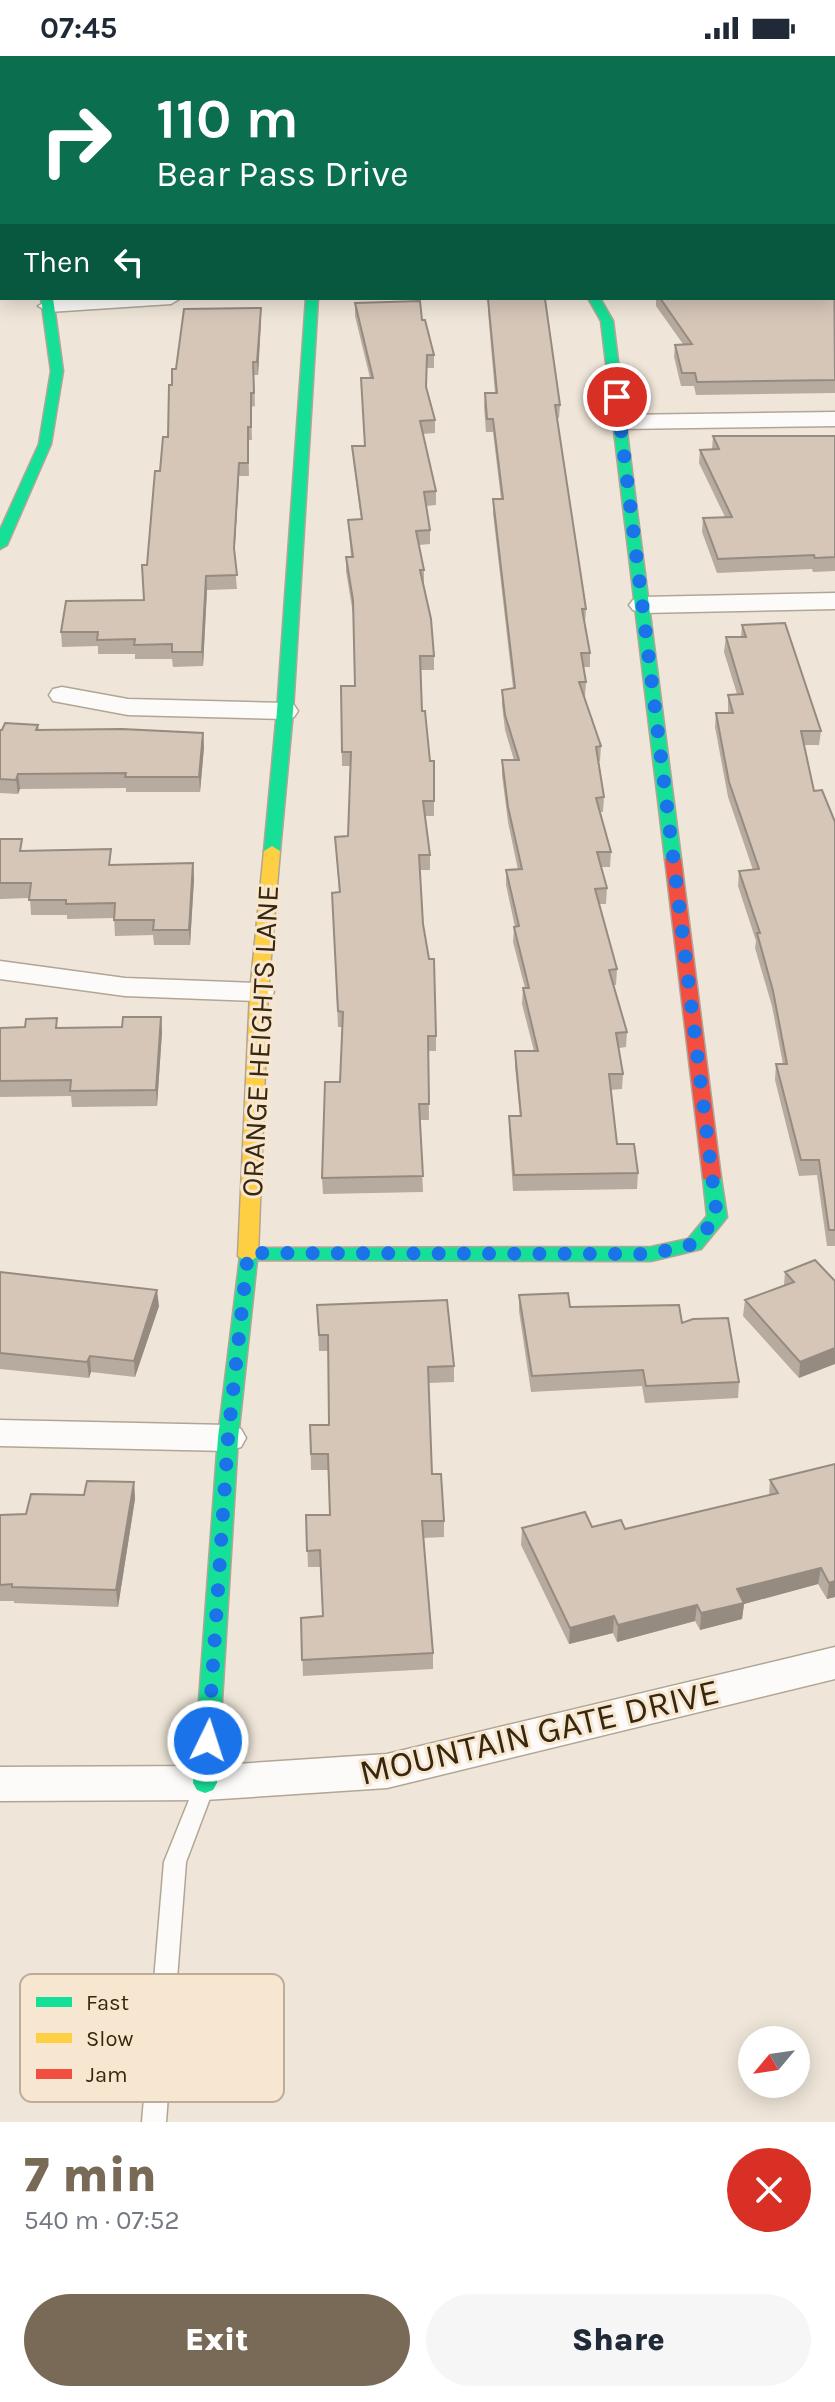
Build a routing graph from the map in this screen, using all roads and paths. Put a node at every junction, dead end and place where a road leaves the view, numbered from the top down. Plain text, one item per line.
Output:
1 (110, 300) edge
2 (312, 300) edge
3 (595, 300) edge
4 (48, 302) edge
5 (835, 419) edge
6 (620, 422) junction
7 (0, 545) edge
8 (835, 601) edge
9 (642, 605) junction
10 (62, 695) dead end
11 (285, 711) junction
12 (0, 970) edge
13 (259, 992) junction
14 (248, 1253) junction
15 (0, 1433) edge
16 (228, 1438) junction
17 (835, 1663) edge
18 (205, 1783) junction
19 (0, 1784) edge
20 (166, 1974) edge
21 (156, 2102) edge
22 (154, 2122) edge

1 - 4 street
2 - 11 street, ORANGE HEIGHTS LANE
3 - 6 street
4 - 7 street
5 - 6 street
6 - 9 street
8 - 9 street
9 - 14 street
10 - 11 street
11 - 13 street, ORANGE HEIGHTS LANE
12 - 13 street
13 - 14 street, ORANGE HEIGHTS LANE
14 - 16 street, ORANGE HEIGHTS LANE
15 - 16 street
16 - 18 street, ORANGE HEIGHTS LANE
17 - 18 street, MOUNTAIN GATE DRIVE
18 - 19 street, MOUNTAIN GATE DRIVE
18 - 20 lane
21 - 22 lane

